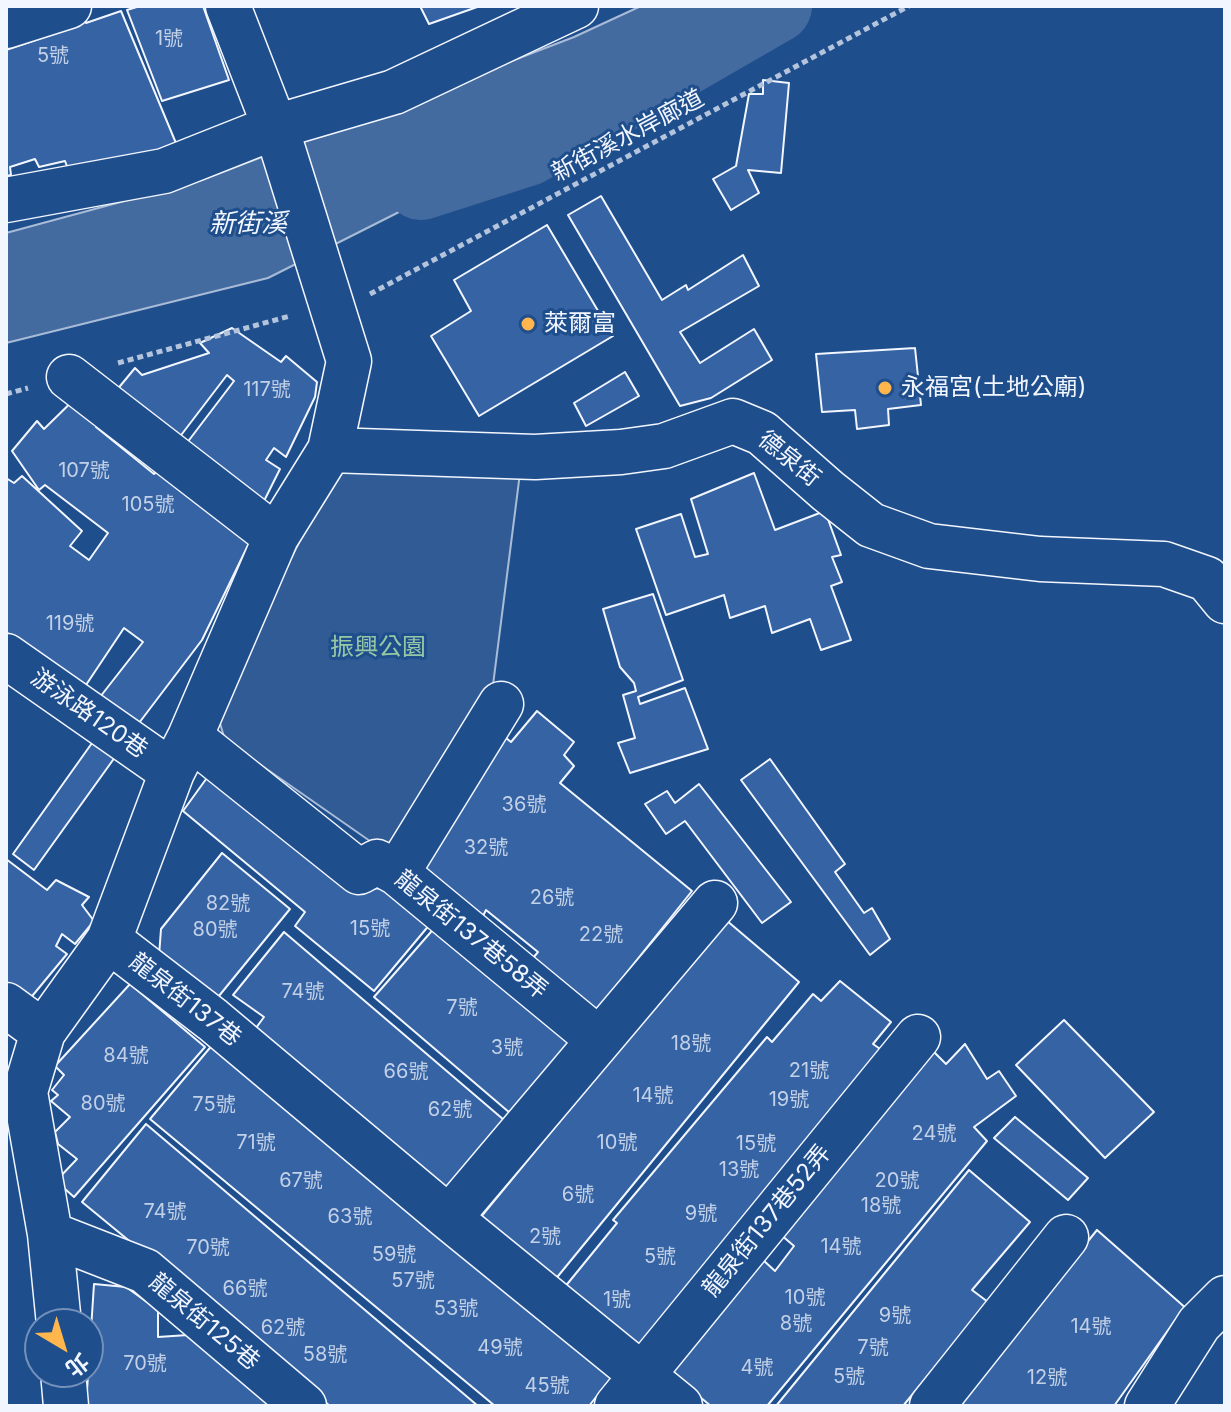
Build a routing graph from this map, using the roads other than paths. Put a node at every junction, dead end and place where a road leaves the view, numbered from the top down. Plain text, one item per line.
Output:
1 (69, 6) edge
2 (228, 6) edge
3 (576, 6) edge
4 (6, 26) edge
5 (277, 134) junction
6 (6, 200) edge
7 (69, 377) road end
8 (330, 450) junction
9 (276, 537) junction
10 (1225, 601) edge
11 (6, 656) edge
12 (501, 704) dead end
13 (181, 755) junction
14 (397, 873) junction
15 (715, 903) dead end
16 (109, 940) junction
17 (6, 1005) edge
18 (43, 1032) junction
19 (918, 1037) dead end
20 (598, 1039) junction
21 (449, 1218) junction
22 (50, 1234) junction
23 (1066, 1237) dead end
24 (1225, 1298) edge
25 (57, 1308) edge
26 (630, 1390) edge
27 (304, 1406) edge
28 (680, 1406) edge
29 (932, 1406) edge
30 (1147, 1406) edge

1 - 4 street
2 - 5 street, 龍泉街137巷
3 - 5 street
5 - 6 street
5 - 8 street, 龍泉街137巷
7 - 9 street
8 - 9 street, 龍泉街137巷
8 - 10 street, 德泉街
9 - 13 street, 龍泉街137巷
11 - 13 street, 游泳路120巷
12 - 14 street
13 - 14 street, 龍泉街137巷58弄
13 - 16 street, 龍泉街137巷
14 - 20 street, 龍泉街137巷58弄
15 - 20 street
16 - 18 street
16 - 21 street, 龍泉街137巷
17 - 18 street
18 - 22 street
19 - 26 street, 龍泉街137巷52弄
20 - 21 street
21 - 26 street, 龍泉街137巷
22 - 25 street
22 - 27 street, 龍泉街125巷
23 - 29 street
24 - 30 street
26 - 28 street, 龍泉街137巷

